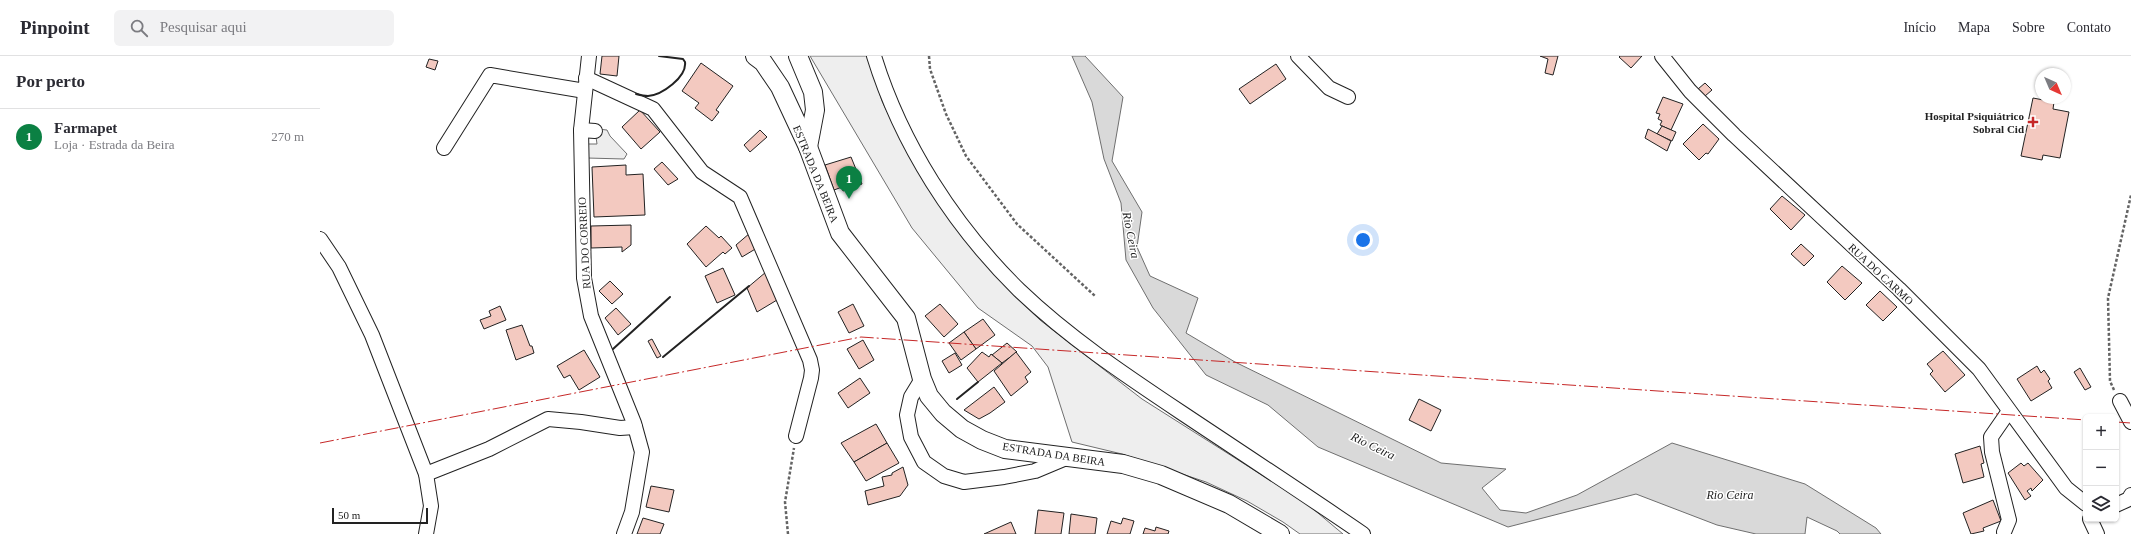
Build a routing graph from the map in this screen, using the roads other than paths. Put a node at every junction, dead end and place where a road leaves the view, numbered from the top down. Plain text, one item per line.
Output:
1 (589, 56) edge
2 (755, 56) edge
3 (798, 56) edge
4 (874, 56) edge
5 (1298, 56) edge
6 (1662, 56) edge
7 (586, 85) junction
8 (1348, 97) dead end
9 (787, 103) junction
10 (815, 110) junction
11 (808, 147) junction
12 (444, 148) dead end
13 (320, 239) edge
14 (922, 380) junction
15 (2120, 401) road end
16 (2009, 411) junction
17 (2131, 422) edge
18 (634, 425) junction
19 (796, 436) road end
20 (1066, 458) junction
21 (426, 474) junction
22 (2131, 495) edge
23 (2083, 503) edge
24 (2119, 504) edge
25 (2091, 522) edge
26 (2004, 532) dead end
27 (426, 534) edge
28 (624, 534) edge
29 (1280, 534) edge
30 (1363, 534) edge
31 (2097, 534) edge

1 - 7 street, RUA DO CORREIO
2 - 9 main road, ESTRADA DA BEIRA
3 - 10 main road
4 - 30 street
5 - 8 street
6 - 16 street, RUA DO CARMO
7 - 12 street
7 - 18 street, RUA DO CORREIO
7 - 19 street
9 - 10 main road
9 - 11 main road, ESTRADA DA BEIRA
10 - 11 main road
11 - 14 main road, ESTRADA DA BEIRA
13 - 21 street
14 - 20 main road, ESTRADA DA BEIRA
14 - 20 street
15 - 17 street
16 - 23 street, RUA DO CARMO
16 - 26 street
18 - 21 street
18 - 28 street, RUA DO CORREIO
20 - 29 main road, ESTRADA DA BEIRA
21 - 27 street
22 - 24 street
25 - 31 street

